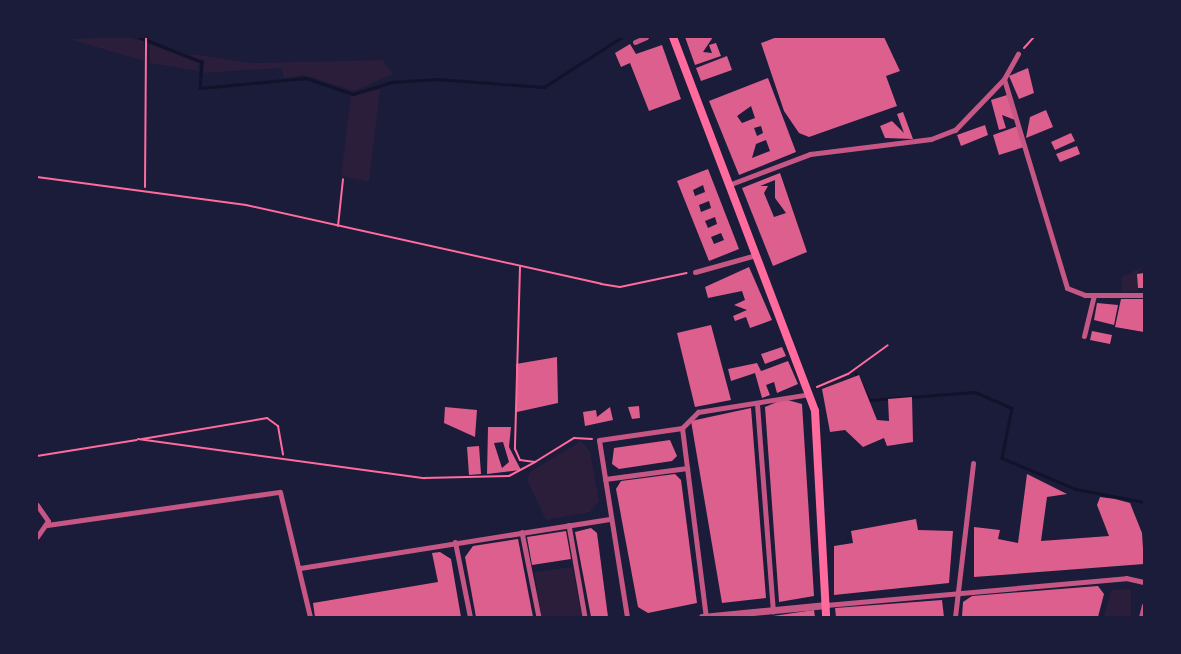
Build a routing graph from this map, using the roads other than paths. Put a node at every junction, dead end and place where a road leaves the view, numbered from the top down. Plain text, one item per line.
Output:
1 (646, 37) edge
2 (673, 37) edge
3 (635, 42) dead end
4 (1018, 54) road end
5 (1004, 79) junction
6 (731, 184) junction
7 (756, 255) junction
8 (695, 272) road end
9 (1094, 295) junction
10 (1144, 295) edge
11 (1084, 336) dead end
12 (809, 390) junction
13 (757, 404) junction
14 (682, 428) junction
15 (973, 463) dead end
16 (687, 468) junction
17 (605, 479) junction
18 (37, 505) edge
19 (611, 519) junction
20 (47, 525) junction
21 (569, 525) junction
22 (523, 532) junction
23 (37, 537) edge
24 (455, 542) junction
25 (300, 568) junction
26 (1144, 582) edge
27 (958, 592) junction
28 (826, 605) junction
29 (1144, 605) edge
30 (772, 611) junction
31 (310, 617) edge
32 (470, 617) edge
33 (539, 617) edge
34 (585, 617) edge
35 (627, 617) edge
36 (705, 617) edge
37 (826, 617) edge
38 (955, 617) edge
39 (1141, 617) edge

1 - 3 street
2 - 6 main road
4 - 5 street
5 - 6 street
5 - 9 street
6 - 7 main road
7 - 8 street
7 - 12 main road
9 - 10 street
9 - 11 street
12 - 13 street
12 - 28 main road
13 - 14 street
13 - 30 street
14 - 16 street
14 - 17 street
15 - 27 street
16 - 17 street
16 - 36 street
17 - 19 street
18 - 20 street
19 - 21 street
19 - 35 street
20 - 23 street
20 - 25 street
21 - 22 street
21 - 34 street
22 - 24 street
22 - 33 street
24 - 25 street
24 - 32 street
25 - 31 street
26 - 27 street
27 - 28 street
27 - 38 street
28 - 30 street
28 - 37 main road
29 - 39 street
30 - 36 street

